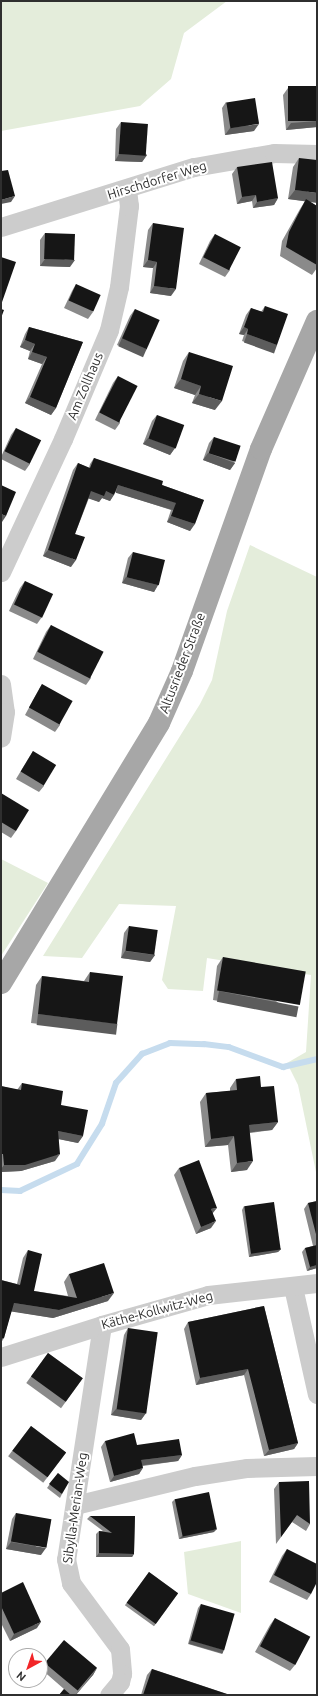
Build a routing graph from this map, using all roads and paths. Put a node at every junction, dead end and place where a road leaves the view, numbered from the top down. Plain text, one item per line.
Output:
1 (317, 154) edge
2 (127, 189) junction
3 (1, 228) edge
4 (317, 321) edge
5 (1, 572) edge
6 (1, 684) edge
7 (1, 738) edge
8 (1, 983) edge
9 (317, 1283) edge
10 (293, 1287) junction
11 (102, 1325) junction
12 (1, 1357) edge
13 (317, 1394) edge
14 (317, 1466) edge
15 (75, 1505) junction
16 (111, 1694) edge

1 - 2 street, Hirschdorfer Weg
2 - 3 street, Hirschdorfer Weg
2 - 5 street, Am Zollhaus
4 - 8 main road, Altusrieder Straße
6 - 7 street
9 - 10 street, Käthe-Kollwitz-Weg
10 - 11 street, Käthe-Kollwitz-Weg
10 - 13 street
11 - 12 street, Käthe-Kollwitz-Weg
11 - 15 street, Sibylla-Merian-Weg
14 - 15 street
15 - 16 street, Sibylla-Merian-Weg

